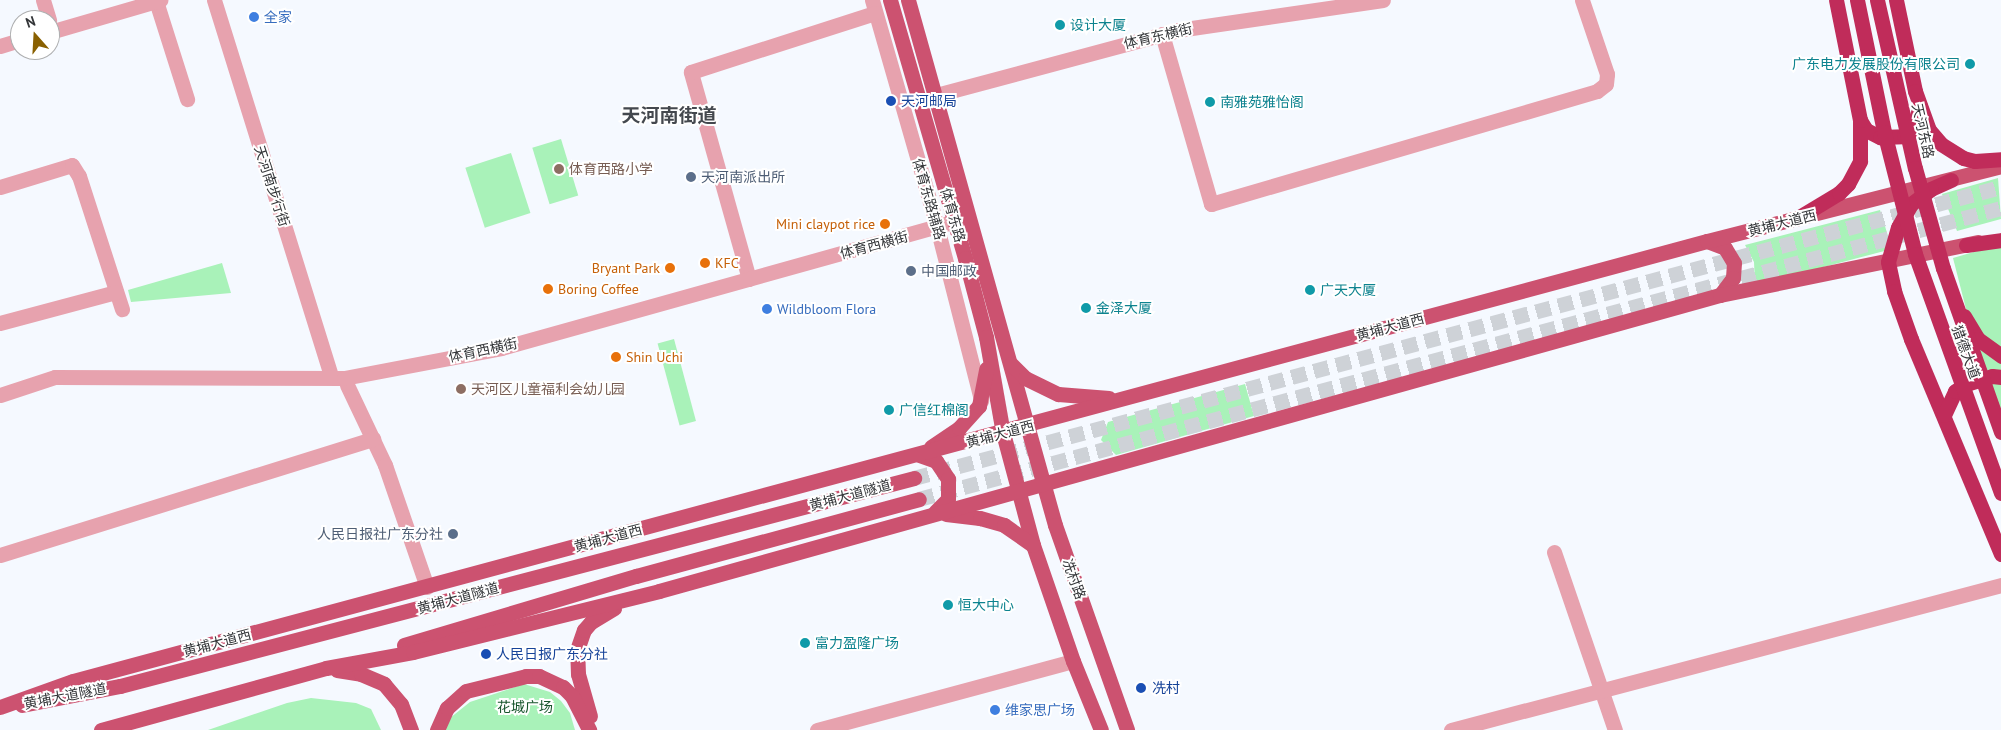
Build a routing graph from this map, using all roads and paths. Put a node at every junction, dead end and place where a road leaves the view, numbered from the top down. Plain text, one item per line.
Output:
1 (158, 0) edge
2 (214, 0) edge
3 (890, 0) edge
4 (908, 0) edge
5 (1384, 0) edge
6 (1582, 0) edge
7 (1836, 0) edge
8 (1857, 0) edge
9 (1877, 0) edge
10 (1896, 0) edge
11 (874, 7) edge
12 (60, 24) edge
13 (1162, 34) junction
14 (936, 95) junction
15 (187, 99) dead end
16 (1920, 106) junction
17 (1860, 120) junction
18 (2001, 159) edge
19 (2001, 166) edge
20 (1951, 180) junction
21 (0, 187) edge
22 (1796, 219) junction
23 (955, 221) junction
24 (937, 227) junction
25 (2001, 236) edge
26 (2001, 240) edge
27 (1708, 242) junction
28 (1966, 246) junction
29 (1888, 262) junction
30 (1943, 268) junction
31 (749, 279) junction
32 (116, 292) junction
33 (1720, 295) junction
34 (122, 309) dead end
35 (0, 323) edge
36 (986, 337) junction
37 (2001, 356) edge
38 (1011, 364) junction
39 (330, 372) dead end
40 (2001, 377) edge
41 (347, 384) dead end
42 (0, 395) edge
43 (1136, 397) junction
44 (981, 400) junction
45 (1944, 415) junction
46 (1027, 426) junction
47 (2001, 432) edge
48 (1003, 433) junction
49 (373, 439) junction
50 (919, 455) junction
51 (914, 478) tunnel mouth
52 (1043, 484) junction
53 (1020, 490) junction
54 (2001, 493) edge
55 (919, 499) tunnel mouth
56 (932, 514) junction
57 (1034, 545) junction
58 (1554, 552) dead end
59 (2001, 554) edge
60 (0, 555) edge
61 (2001, 585) edge
62 (427, 587) junction
63 (659, 591) junction
64 (1073, 662) junction
65 (326, 668) junction
66 (1600, 690) junction
67 (0, 708) edge
68 (101, 730) edge
69 (412, 730) edge
70 (437, 730) edge
71 (589, 730) edge
72 (594, 730) edge
73 (817, 730) edge
74 (1101, 730) edge
75 (1127, 730) edge
76 (1451, 730) edge
77 (1615, 730) edge

1 - 12 street
1 - 15 street
2 - 39 street, 天河南步行街
3 - 23 main road, 体育东路
4 - 14 main road, 体育东路
5 - 13 street, 体育东横街
6 - 13 street
7 - 17 highway
8 - 54 highway, 猎德大道, bridge
9 - 30 highway, 天河东路, bridge
10 - 16 highway
11 - 24 street, 体育东路辅路
11 - 31 street
13 - 14 street, 体育东横街
14 - 38 main road, 体育东路
16 - 17 highway
16 - 18 highway
17 - 22 highway
19 - 20 main road, 黄埔大道西
20 - 22 main road, 黄埔大道西
20 - 29 highway
21 - 32 street
22 - 27 main road, 黄埔大道西
23 - 24 street, 体育西横街
23 - 36 main road, 体育东路
24 - 31 street, 体育西横街
24 - 44 street, 体育东路辅路
25 - 28 main road
26 - 28 highway
27 - 33 main road
27 - 43 main road, 黄埔大道西
28 - 29 main road
29 - 33 main road
29 - 45 highway
30 - 37 highway, bridge
30 - 47 highway, 猎德大道, bridge
31 - 42 street, 体育西横街
32 - 34 street
32 - 35 street
33 - 52 main road
36 - 44 main road
36 - 48 main road, 体育东路
38 - 43 main road
38 - 46 main road, 体育东路
40 - 45 highway
41 - 49 street
43 - 46 main road, 黄埔大道西
44 - 50 main road
45 - 59 highway
46 - 48 main road, 黄埔大道西
46 - 52 main road, 冼村路
48 - 50 main road, 黄埔大道西
48 - 53 main road, 体育东路
49 - 60 street
49 - 62 street
50 - 56 main road
50 - 62 main road, 黄埔大道西
51 - 67 main road, 黄埔大道隧道
52 - 53 main road
52 - 75 main road, 冼村路
53 - 56 main road
53 - 57 main road, 冼村路
55 - 65 main road, 黄埔大道隧道
56 - 57 main road
56 - 63 main road
57 - 64 main road, 冼村路
58 - 66 street
61 - 66 street
62 - 67 main road, 黄埔大道西
63 - 65 main road
63 - 72 main road
64 - 73 street
64 - 74 main road, 冼村路
65 - 68 main road
65 - 69 main road
66 - 76 street
66 - 77 street
70 - 71 main road

